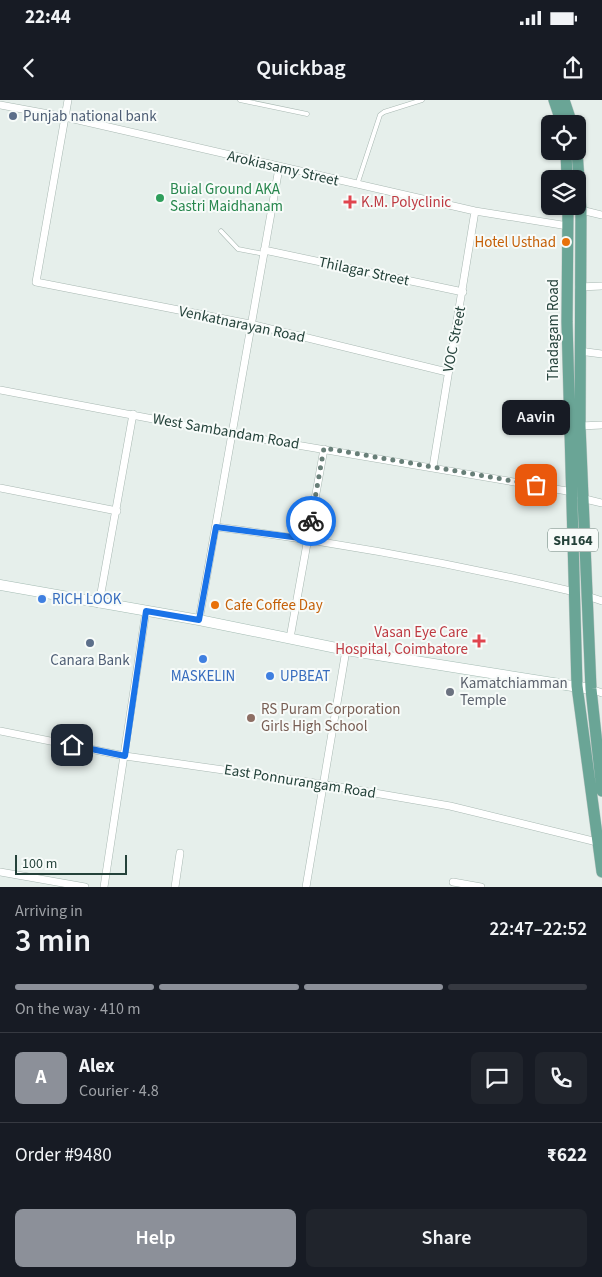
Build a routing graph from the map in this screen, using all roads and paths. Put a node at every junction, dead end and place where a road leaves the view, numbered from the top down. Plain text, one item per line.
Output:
1 (68, 100) edge
2 (240, 100) edge
3 (422, 100) edge
4 (554, 100) edge
5 (564, 100) edge
6 (0, 105) edge
7 (307, 114) dead end
8 (559, 115) edge
9 (569, 115) edge
10 (65, 118) junction
11 (279, 168) junction
12 (357, 185) junction
13 (476, 211) junction
14 (586, 211) edge
15 (568, 215) edge
16 (581, 215) edge
17 (602, 215) edge
18 (568, 226) junction
19 (221, 231) dead end
20 (264, 252) junction
21 (602, 286) edge
22 (579, 287) junction
23 (463, 292) junction
24 (250, 324) junction
25 (579, 351) junction
26 (602, 354) edge
27 (447, 372) junction
28 (0, 390) edge
29 (133, 414) junction
30 (580, 426) junction
31 (602, 426) edge
32 (232, 434) junction
33 (324, 448) junction
34 (433, 466) junction
35 (0, 488) edge
36 (571, 491) junction
37 (584, 500) junction
38 (602, 503) edge
39 (117, 511) junction
40 (216, 527) junction
41 (308, 539) junction
42 (0, 585) edge
43 (575, 592) junction
44 (587, 596) junction
45 (602, 601) edge
46 (99, 604) junction
47 (146, 611) junction
48 (199, 620) junction
49 (290, 638) junction
50 (346, 650) junction
51 (577, 686) junction
52 (591, 689) junction
53 (602, 694) edge
54 (0, 731) edge
55 (125, 756) junction
56 (600, 756) edge
57 (322, 784) junction
58 (602, 791) edge
59 (597, 842) junction
60 (180, 853) dead end
61 (0, 872) edge
62 (602, 872) edge
63 (453, 882) dead end
64 (85, 887) edge
65 (104, 887) edge
66 (174, 887) edge
67 (306, 887) edge
68 (481, 887) edge

1 - 10 street
2 - 7 lane
3 - 12 lane
4 - 8 main road
5 - 9 main road
6 - 10 street, Arokiasamy Street
10 - 11 street, Arokiasamy Street
10 - 24 street, Venkatnarayan Road
11 - 12 street, Arokiasamy Street
11 - 20 street
12 - 13 street, Arokiasamy Street
13 - 18 street, Arokiasamy Street
13 - 23 street, VOC Street
14 - 17 street
15 - 18 main road, Thadagam Road / SH164
16 - 22 main road, Thadagam Road / SH164
18 - 36 main road, Thadagam Road / SH164
19 - 20 lane
20 - 23 street, Thilagar Street
20 - 24 street
21 - 22 street
22 - 25 main road, Thadagam Road / SH164
23 - 27 street, VOC Street
24 - 27 street, Venkatnarayan Road
24 - 32 street
25 - 26 street
25 - 30 main road, Thadagam Road / SH164
27 - 34 street, VOC Street
28 - 29 street, West Sambandam Road
29 - 32 street, West Sambandam Road
29 - 39 street
30 - 31 street
30 - 37 main road, Thadagam Road / SH164
32 - 33 street, West Sambandam Road
32 - 40 street
33 - 34 street, West Sambandam Road
33 - 41 street
34 - 36 street, West Sambandam Road
35 - 39 street
36 - 37 street
36 - 43 main road, Thadagam Road / SH164
37 - 38 street
37 - 44 main road, Thadagam Road / SH164
39 - 46 street
40 - 41 street
40 - 48 street
41 - 43 street
41 - 49 street
42 - 46 main road
43 - 51 main road, Thadagam Road / SH164
44 - 45 street
44 - 52 main road, Thadagam Road / SH164
46 - 47 main road
47 - 48 main road
47 - 55 street
48 - 49 main road
49 - 50 main road
50 - 51 main road
50 - 57 street
51 - 52 main road
51 - 59 main road, Thadagam Road / SH164
52 - 53 street
52 - 56 main road, Thadagam Road / SH164
54 - 55 street, East Ponnurangam Road
55 - 57 street, East Ponnurangam Road
55 - 65 street
56 - 58 main road, Thadagam Road / SH164
57 - 59 street, East Ponnurangam Road
57 - 67 street
59 - 62 main road, Thadagam Road / SH164
60 - 66 street
61 - 64 street
63 - 68 street

